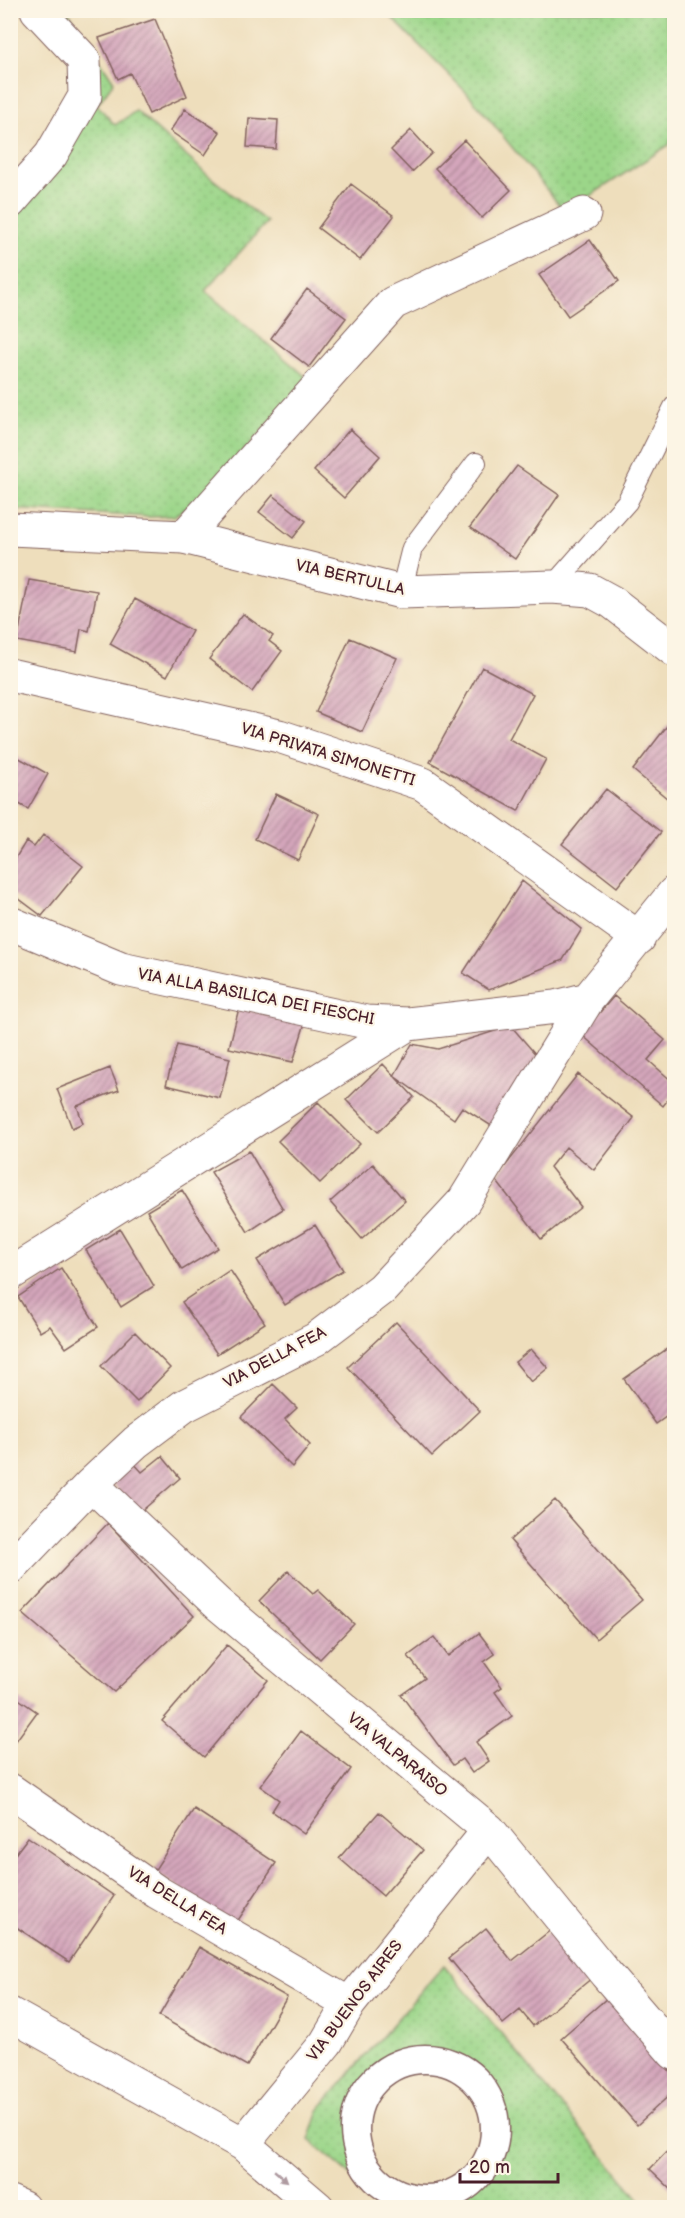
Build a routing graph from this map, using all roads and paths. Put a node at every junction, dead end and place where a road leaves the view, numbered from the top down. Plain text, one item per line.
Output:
1 (37, 10) edge
2 (10, 202) edge
3 (584, 214) dead end
4 (675, 407) edge
5 (476, 463) dead end
6 (10, 529) edge
7 (183, 537) junction
8 (552, 588) junction
9 (401, 592) junction
10 (675, 650) edge
11 (10, 675) edge
12 (675, 893) edge
13 (10, 923) edge
14 (639, 938) junction
15 (588, 999) junction
16 (408, 1024) junction
17 (10, 1274) edge
18 (90, 1484) junction
19 (10, 1568) edge
20 (10, 1790) edge
21 (489, 1830) junction
22 (349, 2004) junction
23 (10, 2014) edge
24 (675, 2053) edge
25 (464, 2071) joint
26 (243, 2144) junction
27 (10, 2202) edge
28 (24, 2208) edge
29 (318, 2208) edge

1 - 2 street
3 - 7 street
4 - 8 lane
5 - 9 lane
6 - 7 street, VIA BERTULLA
7 - 9 street, VIA BERTULLA
8 - 9 street, VIA BERTULLA
8 - 10 street, VIA BERTULLA
11 - 14 street, VIA PRIVATA SIMONETTI
12 - 14 street
13 - 16 street, VIA ALLA BASILICA DEI FIESCHI
14 - 15 street
15 - 16 street, VIA ALLA BASILICA DEI FIESCHI
15 - 18 street, VIA DELLA FEA
16 - 17 street
18 - 19 street, VIA DELLA FEA
18 - 21 street, VIA VALPARAISO
20 - 22 street, VIA DELLA FEA
21 - 22 street, VIA BUENOS AIRES
21 - 24 street, VIA VALPARAISO
22 - 26 street, VIA BUENOS AIRES
23 - 26 street
25 - 25 street
26 -> 29 street
27 - 28 street

